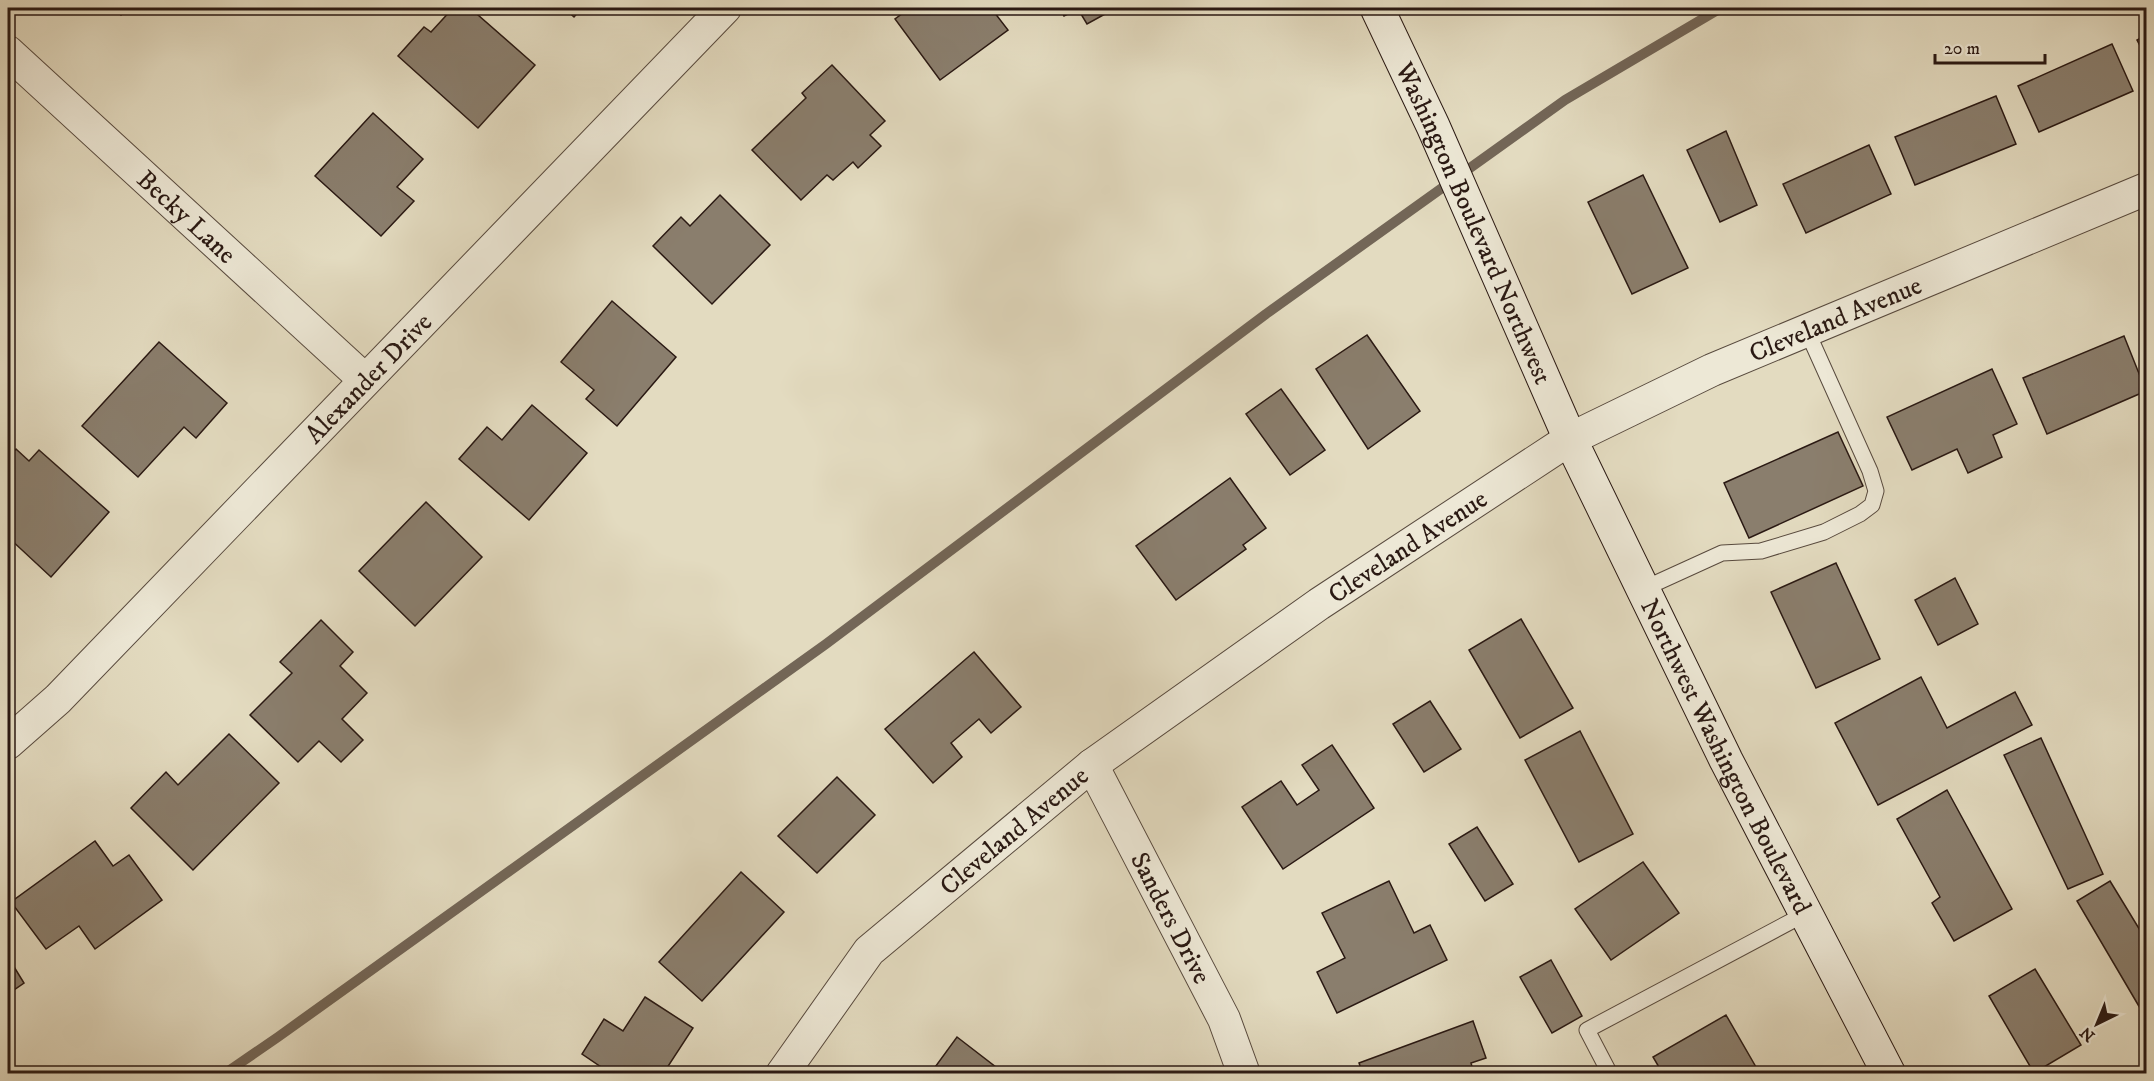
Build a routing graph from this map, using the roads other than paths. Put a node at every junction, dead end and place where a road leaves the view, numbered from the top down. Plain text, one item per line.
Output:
1 (725, 8) edge
2 (1377, 8) edge
3 (8, 52) edge
4 (2146, 189) edge
5 (1808, 331) junction
6 (365, 380) junction
7 (1570, 439) junction
8 (1643, 589) junction
9 (8, 742) edge
10 (1092, 765) junction
11 (1805, 914) junction
12 (782, 1074) edge
13 (1244, 1074) edge
14 (1610, 1074) edge
15 (1889, 1074) edge

1 - 6 street, Alexander Drive
2 - 7 main road, Washington Boulevard Northwest
3 - 6 street, Becky Lane
4 - 5 street, Cleveland Avenue
5 - 7 street, Cleveland Avenue
5 - 8 lane
6 - 9 street, Alexander Drive
7 - 8 main road, Northwest Washington Boulevard
7 - 10 street, Cleveland Avenue
8 - 11 main road, Northwest Washington Boulevard
10 - 12 street, Cleveland Avenue
10 - 13 street, Sanders Drive
11 - 14 lane
11 - 15 main road, Northwest Washington Boulevard

